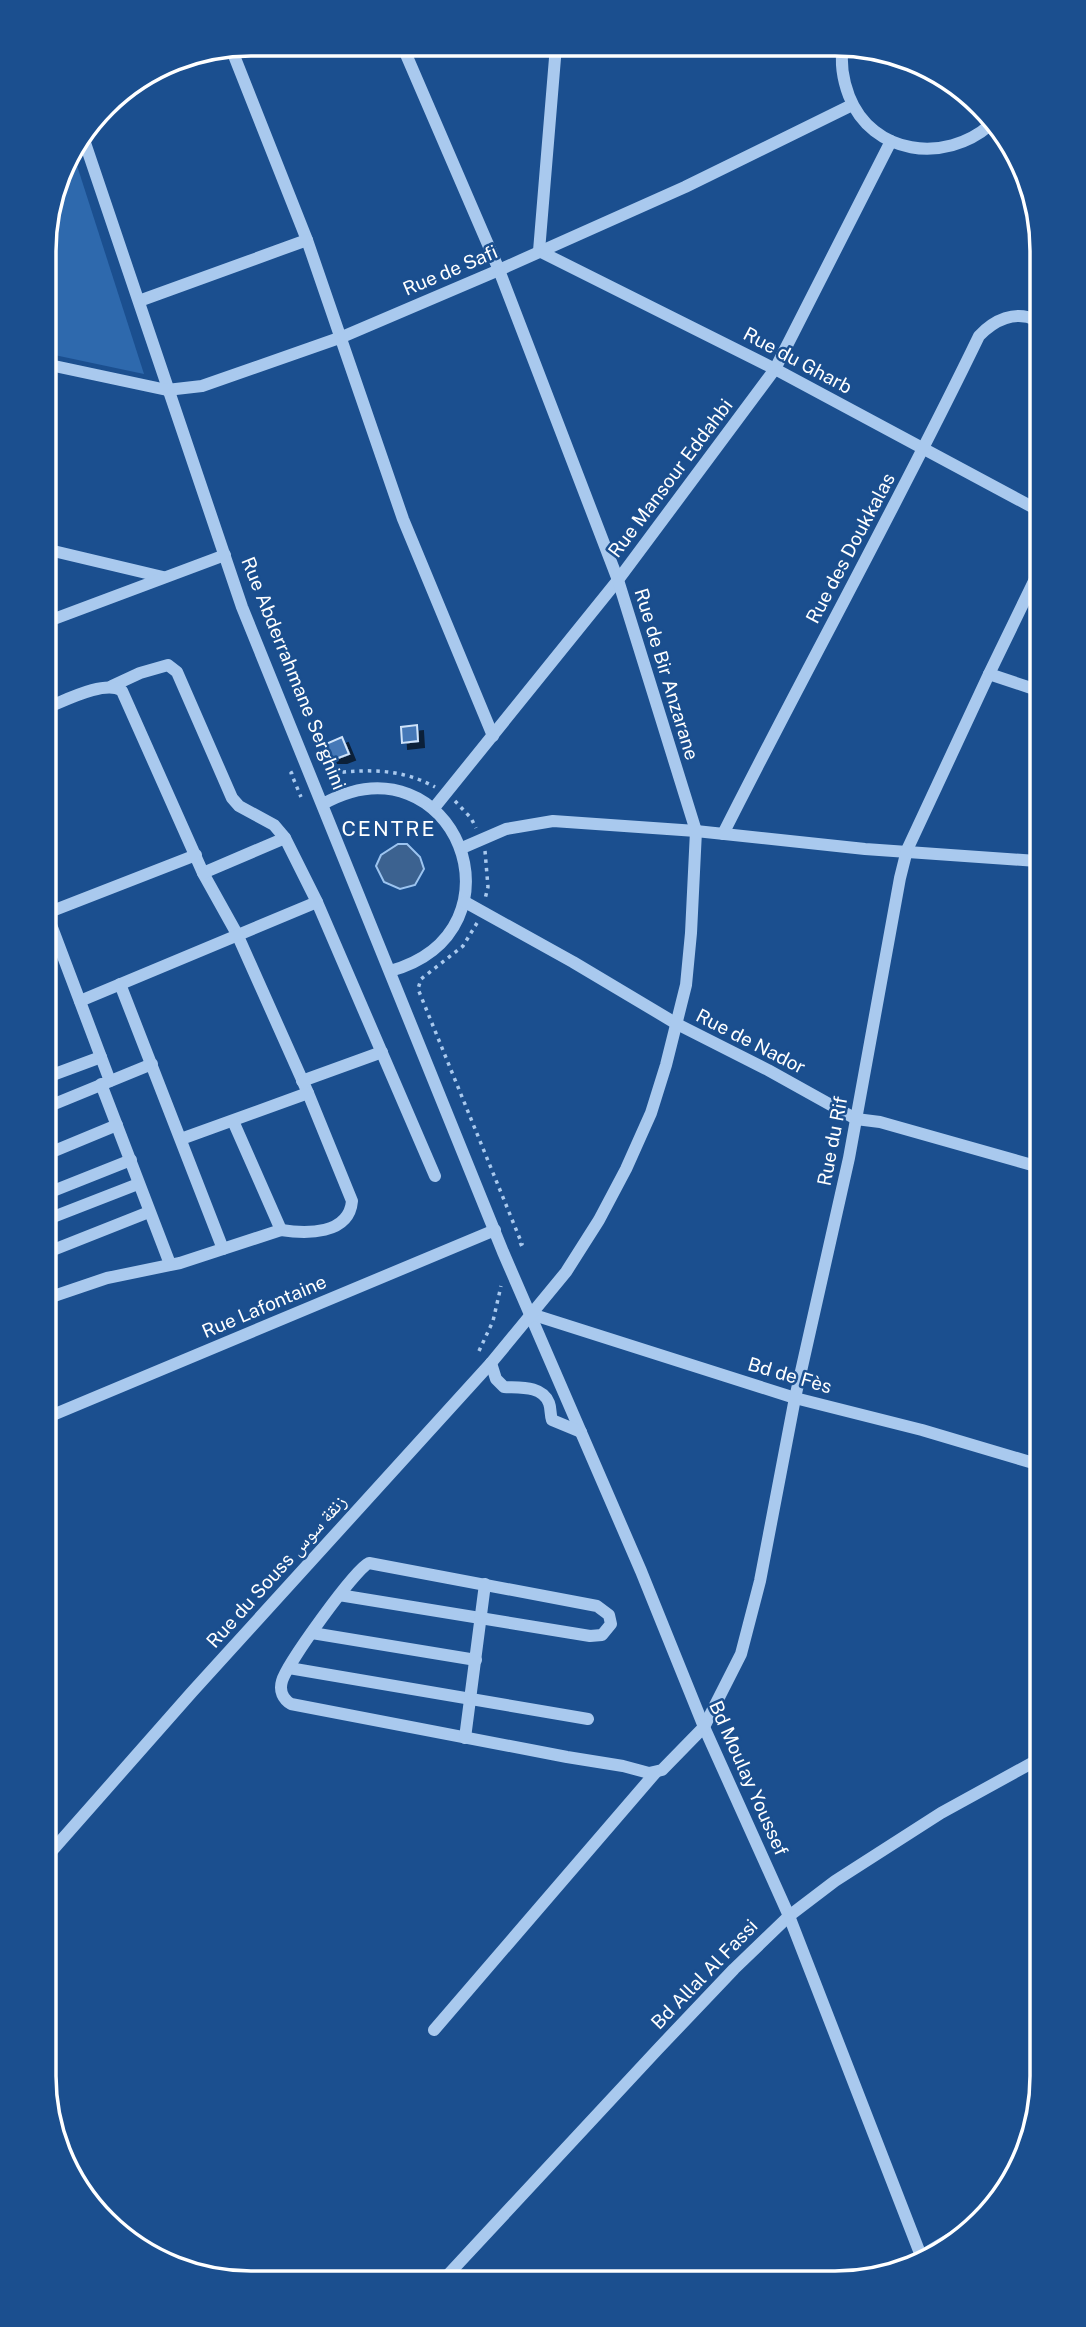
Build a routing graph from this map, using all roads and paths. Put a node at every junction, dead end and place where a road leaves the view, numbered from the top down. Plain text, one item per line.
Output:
1 (407, 56) edge
2 (555, 56) edge
3 (841, 56) edge
4 (234, 57) edge
5 (852, 105) junction
6 (987, 128) edge
7 (891, 141) junction
8 (87, 147) edge
9 (307, 240) junction
10 (539, 251) junction
11 (499, 270) junction
12 (139, 301) junction
13 (1030, 317) edge
14 (342, 337) junction
15 (56, 366) edge
16 (775, 369) junction
17 (167, 390) junction
18 (924, 450) junction
19 (1030, 506) edge
20 (56, 552) edge
21 (225, 555) junction
22 (163, 577) junction
23 (618, 580) junction
24 (1030, 589) edge
25 (56, 618) edge
26 (989, 674) junction
27 (111, 686) junction
28 (1030, 688) edge
29 (56, 704) edge
30 (494, 736) junction
31 (307, 765) junction
32 (444, 792) junction
33 (323, 804) junction
34 (306, 808) dead end
35 (434, 808) junction
36 (696, 831) junction
37 (723, 834) junction
38 (285, 838) junction
39 (482, 839) junction
40 (462, 848) junction
41 (907, 850) junction
42 (196, 855) junction
43 (1030, 860) edge
44 (204, 873) junction
45 (317, 902) junction
46 (464, 902) junction
47 (56, 909) edge
48 (482, 912) junction
49 (237, 934) junction
50 (56, 953) edge
51 (390, 971) junction
52 (120, 984) junction
53 (80, 1001) junction
54 (677, 1024) junction
55 (382, 1052) junction
56 (101, 1057) junction
57 (152, 1065) junction
58 (56, 1074) edge
59 (106, 1082) junction
60 (305, 1087) junction
61 (56, 1103) edge
62 (856, 1119) junction
63 (233, 1121) junction
64 (117, 1125) junction
65 (181, 1139) junction
66 (56, 1150) edge
67 (131, 1160) junction
68 (1030, 1165) edge
69 (435, 1176) dead end
70 (138, 1184) junction
71 (56, 1190) edge
72 (149, 1212) junction
73 (56, 1216) edge
74 (281, 1230) junction
75 (495, 1230) junction
76 (56, 1249) edge
77 (223, 1249) junction
78 (503, 1252) junction
79 (170, 1264) junction
80 (499, 1278) dead end
81 (56, 1295) edge
82 (531, 1314) junction
83 (476, 1357) dead end
84 (491, 1363) junction
85 (795, 1398) junction
86 (56, 1414) edge
87 (581, 1432) junction
88 (1030, 1462) edge
89 (485, 1584) junction
90 (339, 1595) junction
91 (481, 1618) junction
92 (312, 1633) junction
93 (475, 1660) junction
94 (289, 1668) junction
95 (471, 1699) junction
96 (588, 1719) dead end
97 (704, 1727) junction
98 (465, 1738) junction
99 (1030, 1765) edge
100 (656, 1773) junction
101 (56, 1846) edge
102 (789, 1916) junction
103 (435, 2031) dead end
104 (920, 2252) edge
105 (452, 2271) edge

1 - 11 street, Rue de Bir Anzarane
2 - 10 street
3 - 5 street
4 - 9 street
5 - 7 street
5 - 10 street, Rue de Safi
6 - 7 street
7 - 16 street, Rue Mansour Eddahbi
8 - 12 street, Rue Abderrahmane Serghini
9 - 12 street
9 - 14 street
10 - 11 street, Rue de Safi
10 - 16 street, Rue du Gharb
11 - 14 street, Rue de Safi
11 - 23 street, Rue de Bir Anzarane
12 - 17 street, Rue Abderrahmane Serghini
13 - 18 street, Rue des Doukkalas
14 - 17 street, Rue de Safi
14 - 30 street
15 - 17 street, Rue de Safi
16 - 18 street, Rue du Gharb
16 - 23 street, Rue Mansour Eddahbi
17 - 21 street, Rue Abderrahmane Serghini
18 - 19 street, Rue du Gharb
18 - 37 street, Rue des Doukkalas
20 - 22 street
21 - 22 street
21 - 31 street, Rue Abderrahmane Serghini
22 - 25 street
23 - 30 street, Rue Mansour Eddahbi
23 - 36 street, Rue de Bir Anzarane
24 - 26 street, Rue du Rif
26 - 28 street
26 - 41 street, Rue du Rif
27 - 29 street
27 - 38 street
27 - 42 street
30 - 32 street, Rue Mansour Eddahbi
31 - 32 path
31 - 33 street, Rue Abderrahmane Serghini
31 - 34 path
32 - 35 street, Rue Mansour Eddahbi
32 - 39 path
33 - 35 street, Rue Abderrahmane Serghini
33 - 51 street
35 - 40 street, Rue Abderrahmane Serghini
36 - 37 street
36 - 39 street
36 - 54 street, Rue de Bir Anzarane
37 - 41 street
38 - 44 street
38 - 45 street
39 - 40 street
39 - 48 path
40 - 46 street, Rue Abderrahmane Serghini
41 - 43 street
41 - 62 street, Rue du Rif
42 - 44 street
42 - 47 street
44 - 49 street
45 - 49 street
45 - 55 street
46 - 48 street, Rue de Nador
46 - 51 street, Rue Abderrahmane Serghini
48 - 54 street, Rue de Nador
48 - 78 path
49 - 52 street
49 - 60 street
50 - 53 street
51 - 75 street
52 - 53 street
52 - 57 street
53 - 56 street
54 - 62 street, Rue de Nador
54 - 82 street, Rue de Bir Anzarane
55 - 60 street
55 - 69 street
56 - 58 street
56 - 59 street
57 - 59 street
57 - 65 street
59 - 61 street
59 - 64 street
60 - 63 street
60 - 74 street
62 - 68 street, Rue de Nador
62 - 85 street, Rue du Rif
63 - 65 street
63 - 74 street
64 - 66 street
64 - 67 street
65 - 77 street
67 - 70 street
67 - 71 street
70 - 72 street
70 - 73 street
72 - 76 street
72 - 79 street
74 - 77 street
75 - 78 street
75 - 86 street, Rue Lafontaine
77 - 79 street
78 - 82 street
79 - 81 street
80 - 83 path
82 - 84 street, Rue du Souss زنقة سوس
82 - 85 street, Bd de Fès
82 - 87 street, Bd Moulay Youssef
84 - 87 street
84 - 101 street, Rue du Souss زنقة سوس
85 - 88 street, Bd de Fès
85 - 97 street, Rue du Rif
87 - 97 street, Bd Moulay Youssef
89 - 90 street
89 - 91 street
89 - 91 street
90 - 91 street
90 - 92 street
91 - 93 street
92 - 93 street
92 - 94 street
93 - 95 street
94 - 95 street
94 - 98 street
95 - 96 street
95 - 98 street
97 - 100 street, Rue du Rif
97 - 102 street, Bd Moulay Youssef
98 - 100 street
99 - 102 street, Bd Allal Al Fassi
100 - 103 street, Rue du Rif
102 - 104 street, Bd Moulay Youssef
102 - 105 street, Bd Allal Al Fassi

